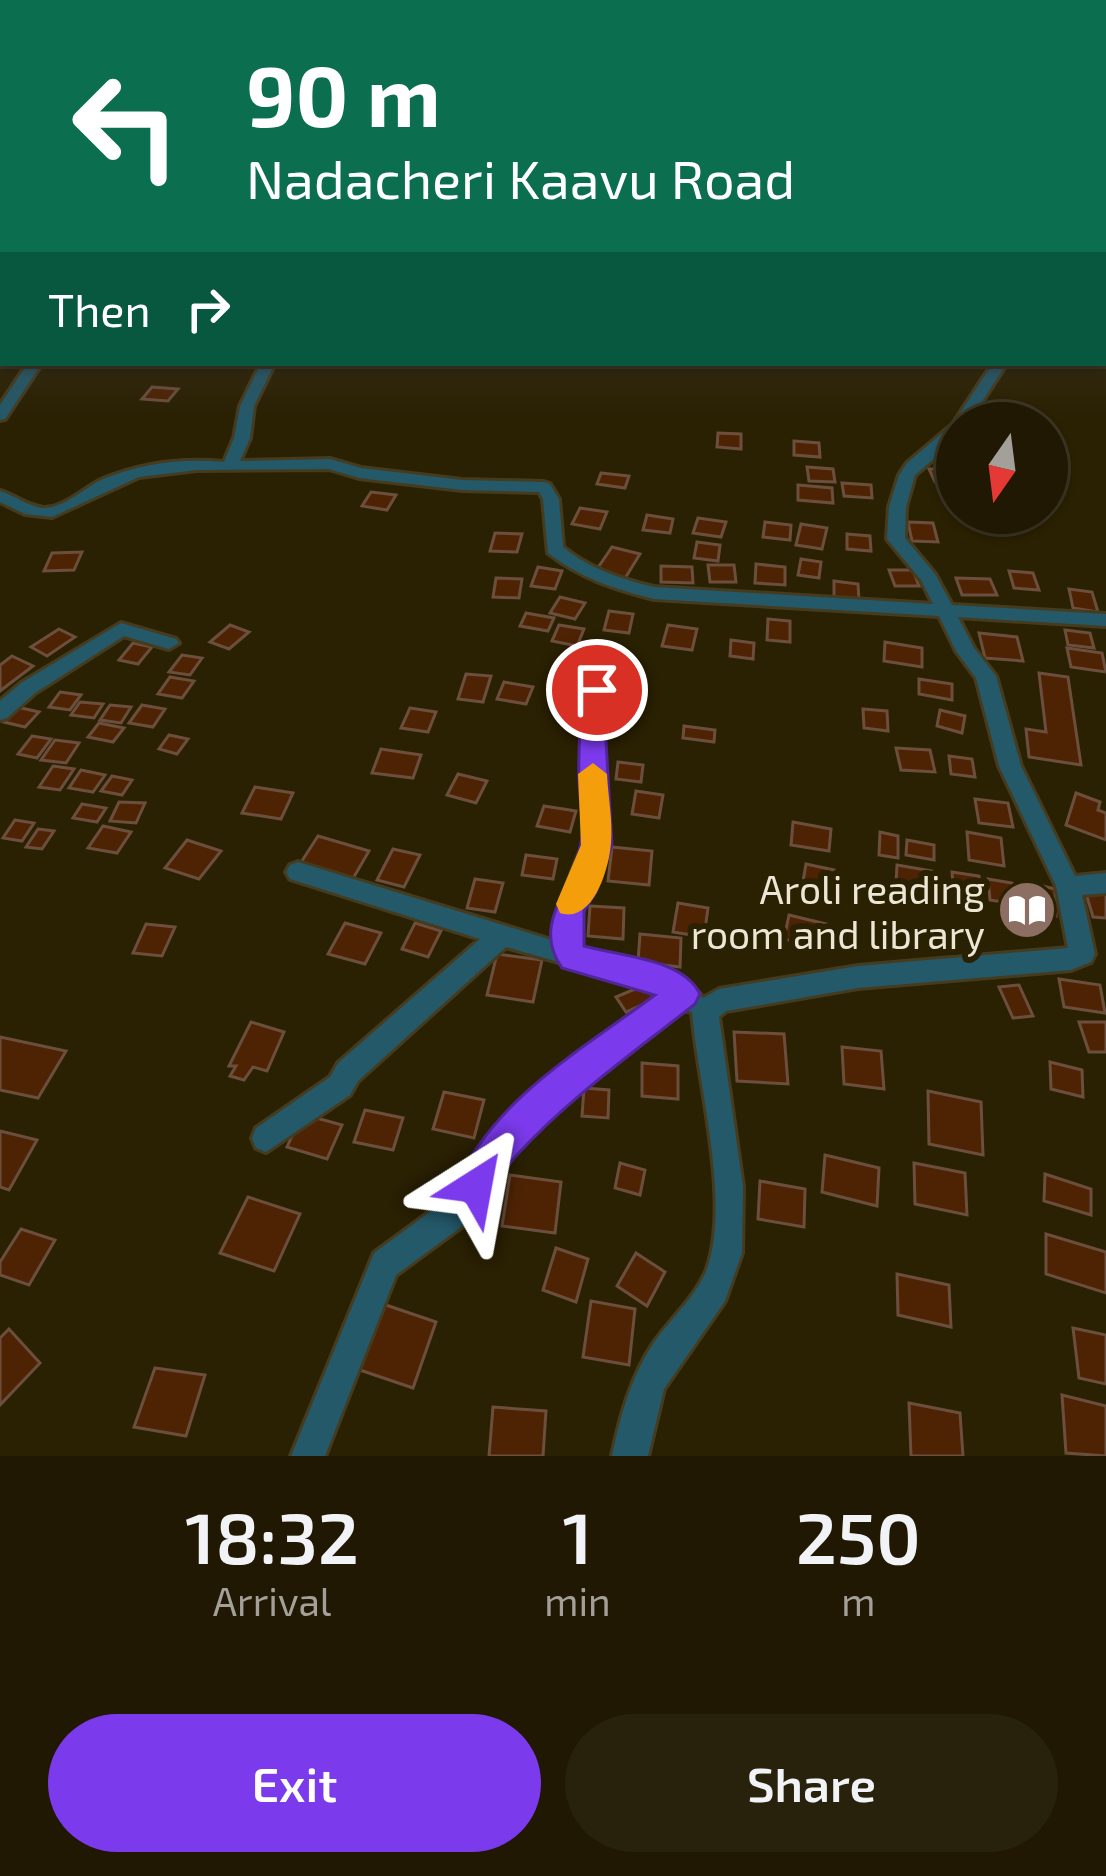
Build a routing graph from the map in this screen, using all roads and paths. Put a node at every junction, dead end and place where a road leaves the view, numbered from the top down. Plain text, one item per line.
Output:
1 (33, 366) edge
2 (267, 366) edge
3 (998, 366) edge
4 (975, 402) edge
5 (0, 416) edge
6 (936, 451) edge
7 (230, 466) junction
8 (0, 496) edge
9 (948, 614) junction
10 (1106, 620) edge
11 (169, 644) dead end
12 (597, 690) dead end
13 (0, 713) edge
14 (298, 872) dead end
15 (1106, 883) edge
16 (1068, 886) junction
17 (501, 936) junction
18 (574, 958) junction
19 (694, 1003) junction
20 (266, 1138) dead end
21 (308, 1456) edge
22 (630, 1456) edge

1 - 5 street
2 - 7 street
3 - 4 street
6 - 9 street
7 - 8 street
7 - 9 street
9 - 10 street
9 - 16 street
11 - 13 street
12 - 18 street
14 - 17 street
15 - 16 street
16 - 19 street
17 - 18 street
17 - 20 street
18 - 19 street
19 - 21 street
19 - 22 street

